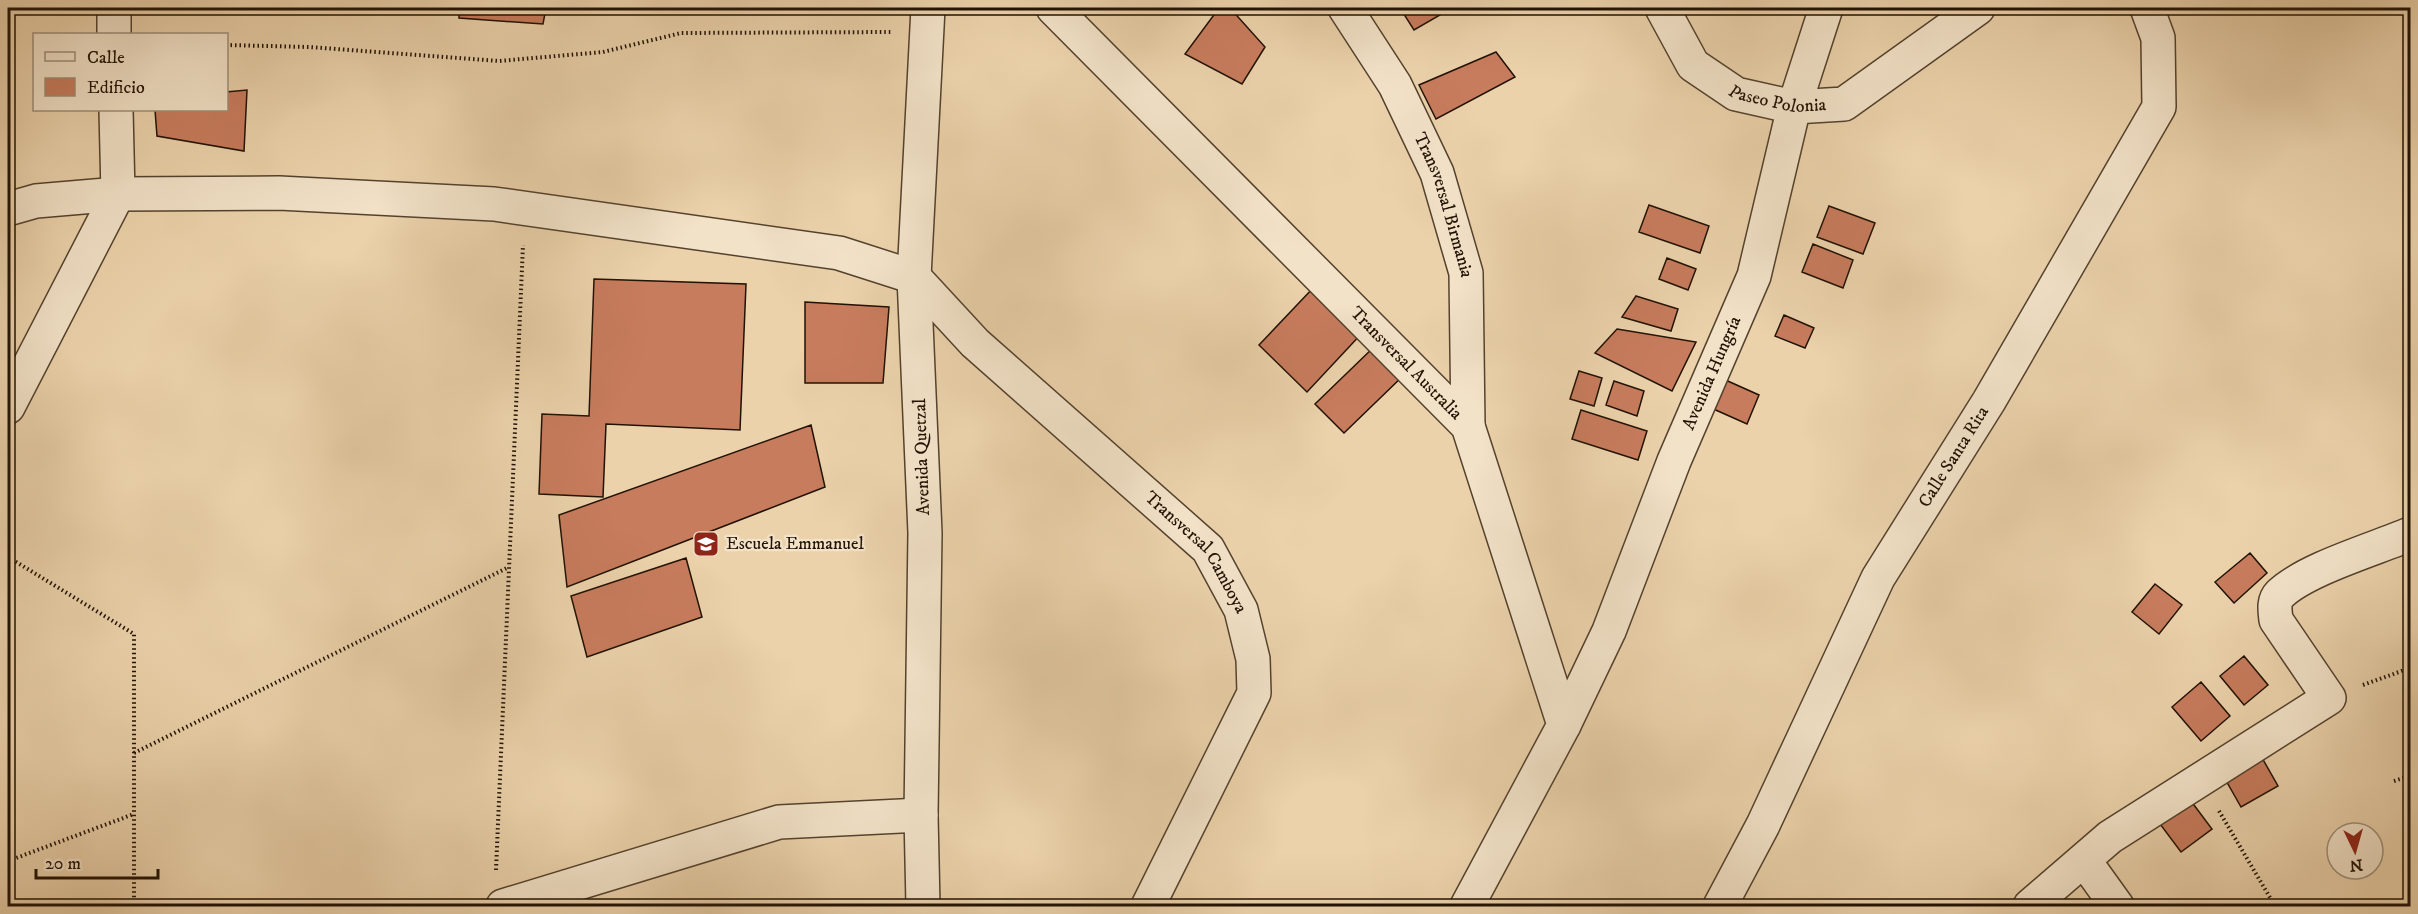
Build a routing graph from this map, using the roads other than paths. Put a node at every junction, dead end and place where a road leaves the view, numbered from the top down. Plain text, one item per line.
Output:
1 (114, 8) edge
2 (1053, 8) edge
3 (1344, 8) edge
4 (1662, 8) edge
5 (1826, 8) edge
6 (1978, 8) edge
7 (2147, 8) edge
8 (928, 20) edge
9 (114, 33) edge
10 (1794, 107) junction
11 (116, 111) edge
12 (118, 194) junction
13 (8, 209) edge
14 (914, 277) junction
15 (8, 407) edge
16 (1468, 426) junction
17 (2410, 534) edge
18 (1564, 725) junction
19 (921, 815) junction
20 (2084, 860) junction
21 (503, 906) edge
22 (923, 906) edge
23 (1148, 906) edge
24 (1467, 906) edge
25 (1720, 906) edge
26 (2030, 906) edge
27 (2117, 906) edge

1 - 9 street
2 - 16 street, Transversal Australia
3 - 16 street, Transversal Birmania
4 - 10 street, Paseo Polonia
5 - 10 street, Avenida Hungría
6 - 10 street, Paseo Polonia
7 - 25 street, Calle Santa Rita
8 - 14 street, Avenida Quetzal
10 - 18 street, Avenida Hungría
11 - 12 street
12 - 13 street
12 - 14 street
12 - 15 street
14 - 19 street, Avenida Quetzal
14 - 23 street, Transversal Camboya
16 - 18 street, Transversal Australia
17 - 20 street
18 - 24 street
19 - 21 street
19 - 22 street, Avenida Quetzal
20 - 26 street
20 - 27 street

